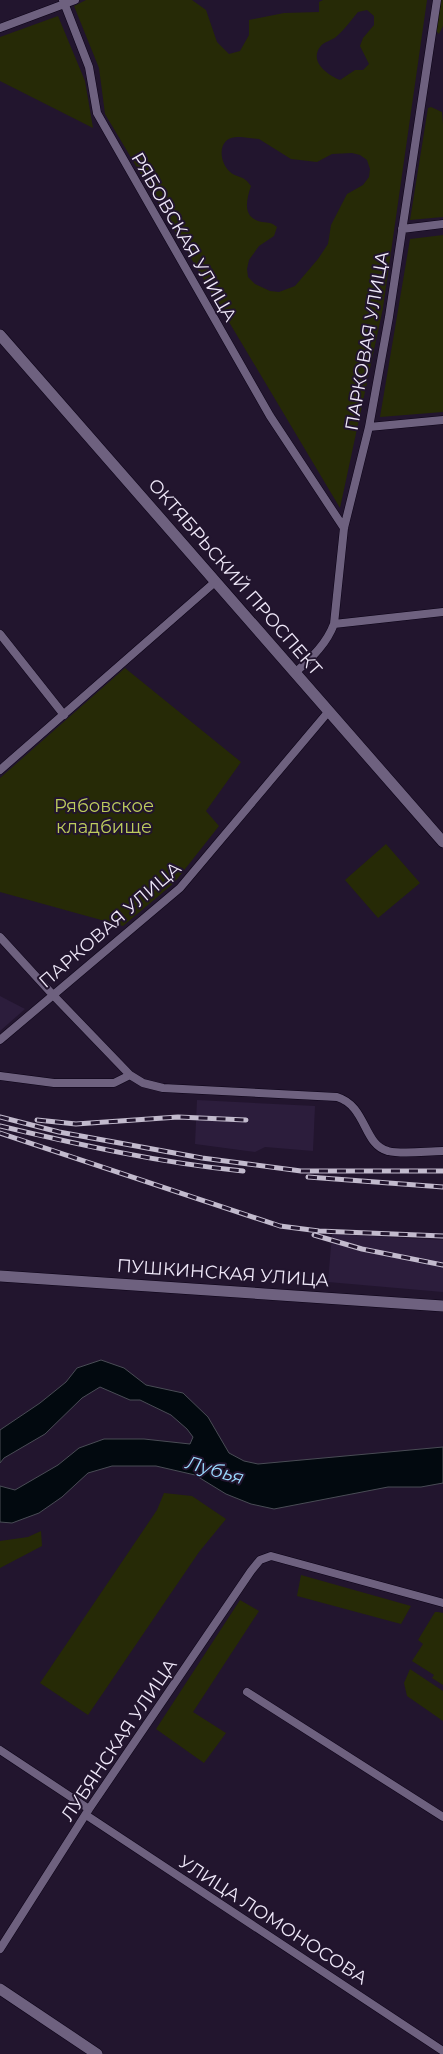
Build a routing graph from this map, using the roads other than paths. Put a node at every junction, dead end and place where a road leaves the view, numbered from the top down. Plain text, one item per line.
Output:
1 (75, 0) edge
2 (437, 0) edge
3 (64, 3) edge
4 (0, 28) edge
5 (443, 224) edge
6 (402, 229) junction
7 (0, 335) edge
8 (443, 420) edge
9 (369, 427) junction
10 (344, 528) junction
11 (216, 582) junction
12 (443, 612) edge
13 (334, 624) junction
14 (0, 634) edge
15 (295, 673) junction
16 (328, 711) junction
17 (64, 715) junction
18 (0, 770) edge
19 (443, 842) edge
20 (0, 937) edge
21 (53, 995) junction
22 (0, 1040) edge
23 (130, 1074) junction
24 (0, 1076) edge
25 (443, 1151) edge
26 (0, 1276) edge
27 (443, 1306) edge
28 (443, 1603) edge
29 (247, 1692) dead end
30 (0, 1750) edge
31 (88, 1812) junction
32 (443, 1818) edge
33 (0, 1949) edge
34 (0, 1989) edge
35 (443, 2051) edge
36 (97, 2054) edge

1 - 3 street
2 - 6 street, ПАРКОВАЯ УЛИЦА
3 - 4 street
3 - 10 street, РЯБОВСКАЯ УЛИЦА
5 - 6 street
6 - 9 street, ПАРКОВАЯ УЛИЦА
7 - 11 street, ОКТЯБРЬСКИЙ ПРОСПЕКТ
8 - 9 street
9 - 10 street, ПАРКОВАЯ УЛИЦА
10 - 13 street, ПАРКОВАЯ УЛИЦА
11 - 15 street, ОКТЯБРЬСКИЙ ПРОСПЕКТ
11 - 17 street
12 - 13 street
13 - 15 street, ПАРКОВАЯ УЛИЦА
14 - 17 street
15 - 16 street, ОКТЯБРЬСКИЙ ПРОСПЕКТ
16 - 19 street, ОКТЯБРЬСКИЙ ПРОСПЕКТ
16 - 21 street, ПАРКОВАЯ УЛИЦА
17 - 18 street
20 - 21 street
21 - 22 street, ПАРКОВАЯ УЛИЦА
21 - 23 street
23 - 24 street
23 - 25 street
26 - 27 street, ПУШКИНСКАЯ УЛИЦА
28 - 31 street, ЛУБЯНСКАЯ УЛИЦА
29 - 32 street
30 - 31 street, УЛИЦА ЛОМОНОСОВА
31 - 33 street, ЛУБЯНСКАЯ УЛИЦА
31 - 35 street, УЛИЦА ЛОМОНОСОВА
34 - 36 street

